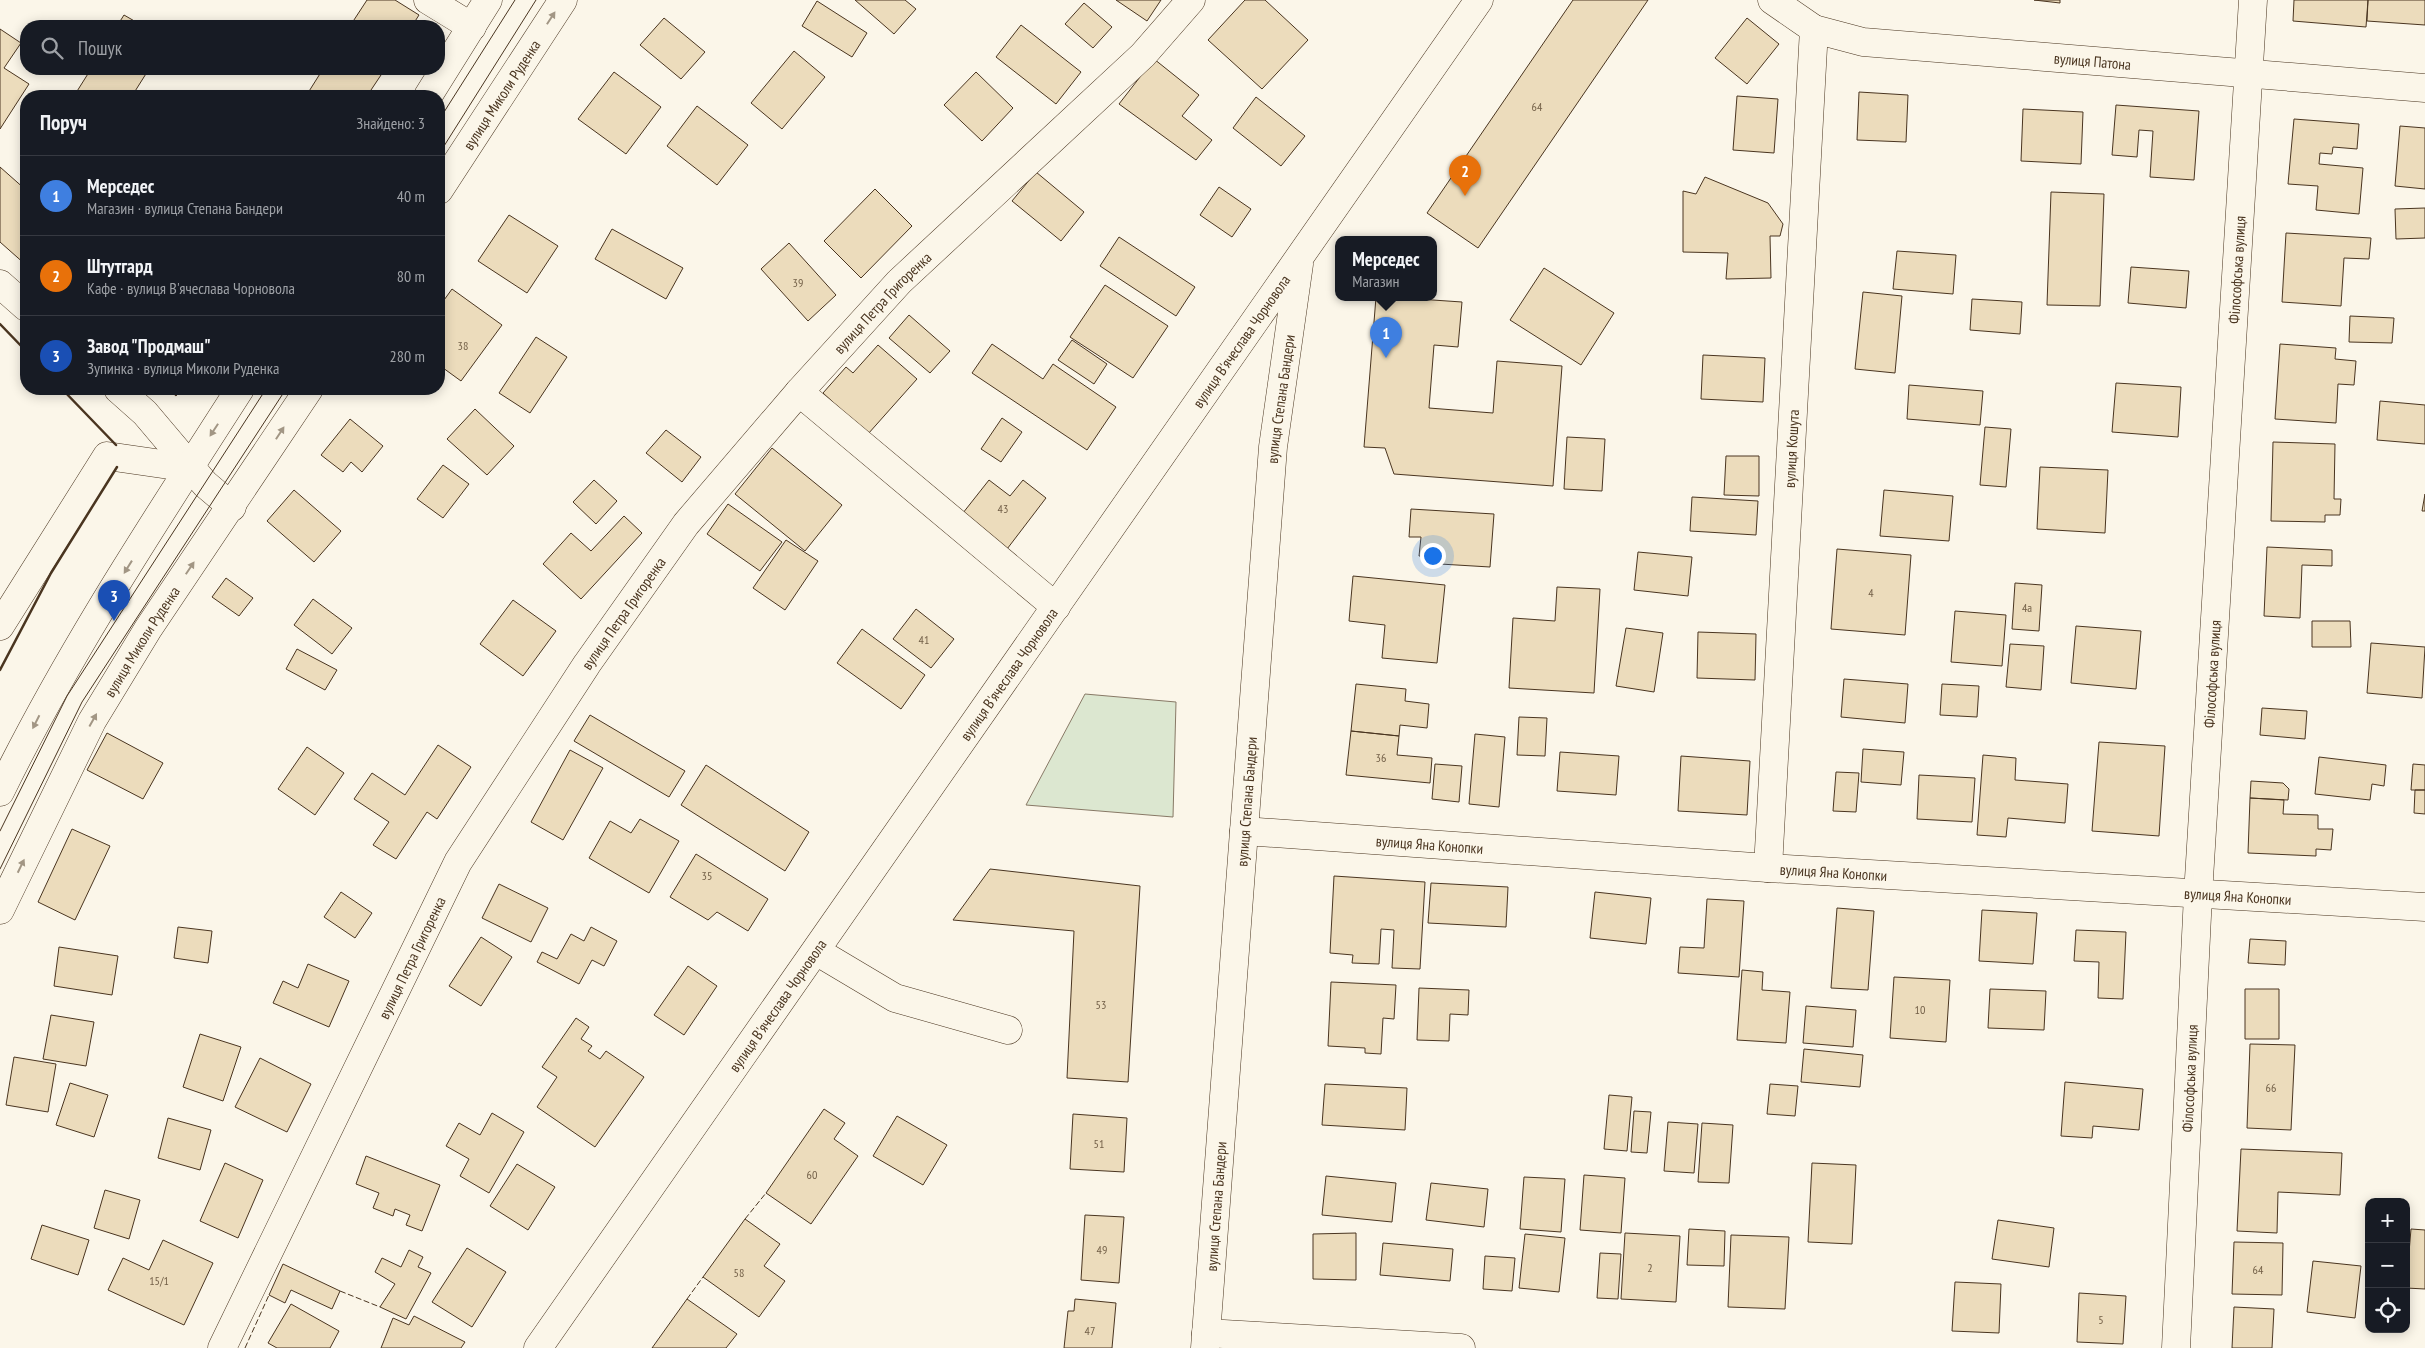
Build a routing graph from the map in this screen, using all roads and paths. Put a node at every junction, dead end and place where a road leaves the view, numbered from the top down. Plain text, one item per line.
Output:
1 (428, 0) edge
2 (488, 0) edge
3 (563, 0) edge
4 (1191, 0) edge
5 (1479, 0) edge
6 (1772, 0) edge
7 (2253, 0) edge
8 (472, 27) junction
9 (1814, 29) junction
10 (445, 69) edge
11 (2250, 74) junction
12 (441, 75) edge
13 (2425, 88) edge
14 (432, 90) edge
15 (445, 181) edge
16 (1300, 258) junction
17 (0, 284) edge
18 (20, 302) edge
19 (799, 392) junction
20 (125, 395) edge
21 (236, 395) edge
22 (305, 395) edge
23 (190, 468) junction
24 (232, 507) junction
25 (1056, 607) junction
26 (0, 626) edge
27 (0, 792) edge
28 (1244, 831) junction
29 (1768, 868) junction
30 (2198, 895) junction
31 (2425, 907) edge
32 (0, 910) edge
33 (816, 951) junction
34 (1008, 1030) dead end
35 (1206, 1340) edge
36 (222, 1348) edge
37 (538, 1348) edge
38 (1461, 1348) edge
39 (2176, 1348) edge

1 - 8 street
2 - 8 street
15 -> 3 street, вулиця Миколи Руденка
4 - 19 street, вулиця Петра Григоренка
5 - 16 street, вулиця В'ячеслава Чорновола
6 - 9 street, вулиця Патона
7 - 11 street, Філософська вулиця
8 - 10 street
9 - 11 street, вулиця Патона
9 - 29 street, вулиця Кошута
11 - 13 street, вулиця Патона
11 - 30 street, Філософська вулиця
12 - 14 street
16 - 25 street, вулиця В'ячеслава Чорновола
16 - 28 street, вулиця Степана Бандери
17 - 18 street
19 - 25 street
19 - 36 street, вулиця Петра Григоренка
20 - 23 street
21 -> 23 street
24 -> 22 street, вулиця Миколи Руденка
23 - 24 street
23 - 26 street
23 -> 27 street
32 -> 24 street, вулиця Миколи Руденка
25 - 33 street, вулиця В'ячеслава Чорновола
28 - 29 street, вулиця Яна Конопки
28 - 35 street, вулиця Степана Бандери
29 - 30 street, вулиця Яна Конопки
30 - 31 street, вулиця Яна Конопки
30 - 39 street, Філософська вулиця
33 - 34 street
33 - 37 street, вулиця В'ячеслава Чорновола
35 - 38 street

